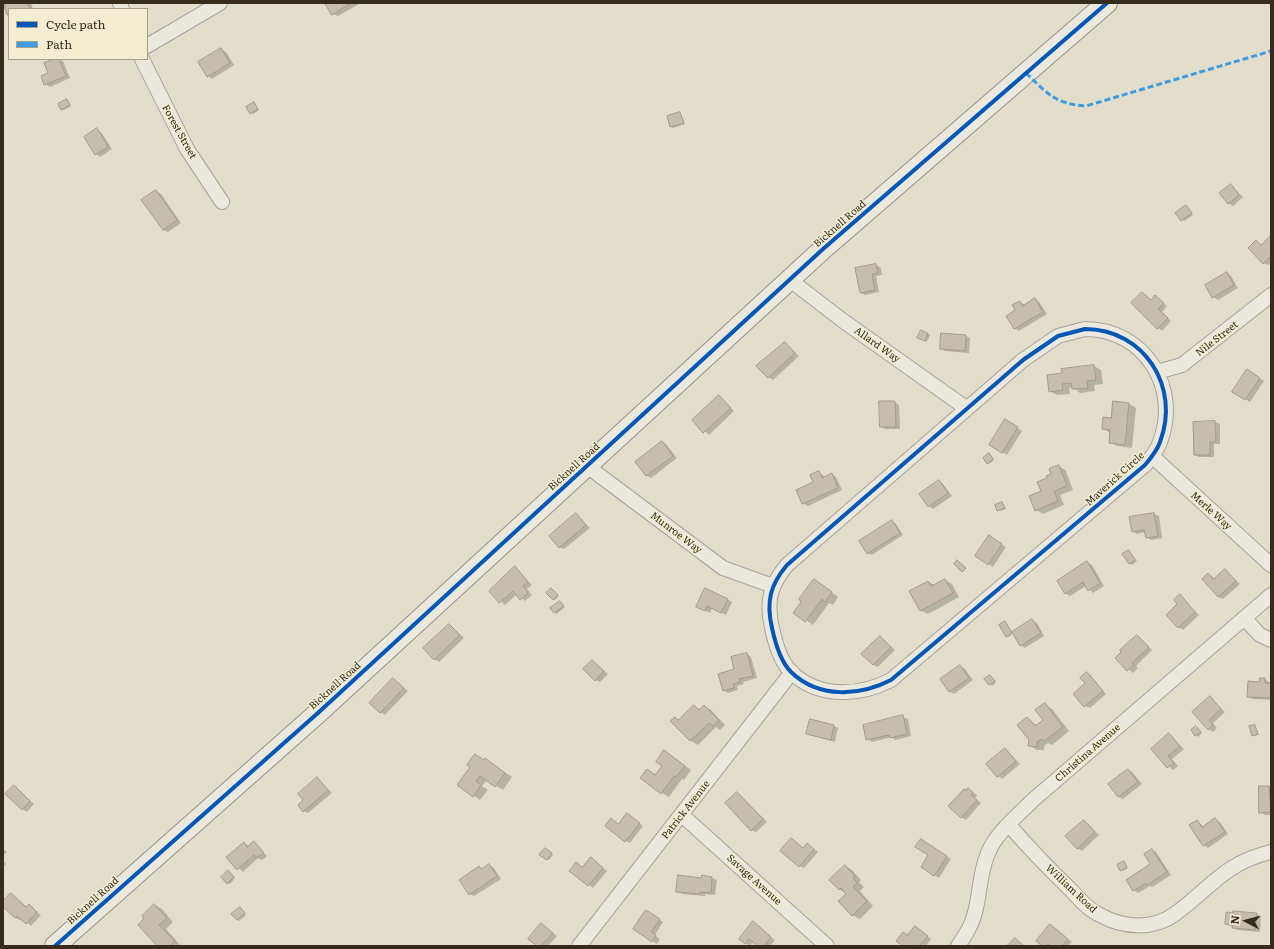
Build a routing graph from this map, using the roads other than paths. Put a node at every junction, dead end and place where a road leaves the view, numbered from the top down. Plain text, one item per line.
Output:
1 (220, 3) edge
2 (1107, 3) edge
3 (148, 45) edge
4 (142, 60) edge
5 (222, 202) dead end
6 (790, 280) junction
7 (1271, 295) edge
8 (1157, 372) junction
9 (966, 408) junction
10 (1152, 456) junction
11 (587, 466) junction
12 (1271, 565) edge
13 (773, 586) junction
14 (1271, 595) edge
15 (1244, 618) junction
16 (1271, 640) edge
17 (792, 672) junction
18 (682, 815) junction
19 (1009, 825) junction
20 (1271, 852) edge
21 (55, 946) edge
22 (579, 946) edge
23 (827, 946) edge
24 (958, 946) edge

1 - 3 street
2 - 6 street, Bicknell Road
4 - 5 street, Forest Street
6 - 9 street, Allard Way
6 - 11 street, Bicknell Road
7 - 8 street, Nile Street
8 - 9 street, Maverick Circle
8 - 10 street, Maverick Circle
9 - 13 street, Maverick Circle
10 - 12 street, Merle Way
10 - 17 street, Maverick Circle
11 - 13 street, Munroe Way
11 - 21 street, Bicknell Road
13 - 17 street, Maverick Circle
14 - 15 street, Christina Avenue
15 - 16 street
15 - 19 street, Christina Avenue
17 - 18 street, Patrick Avenue
18 - 22 street, Patrick Avenue
18 - 23 street, Savage Avenue
19 - 20 street, William Road
19 - 24 street, Christina Avenue

